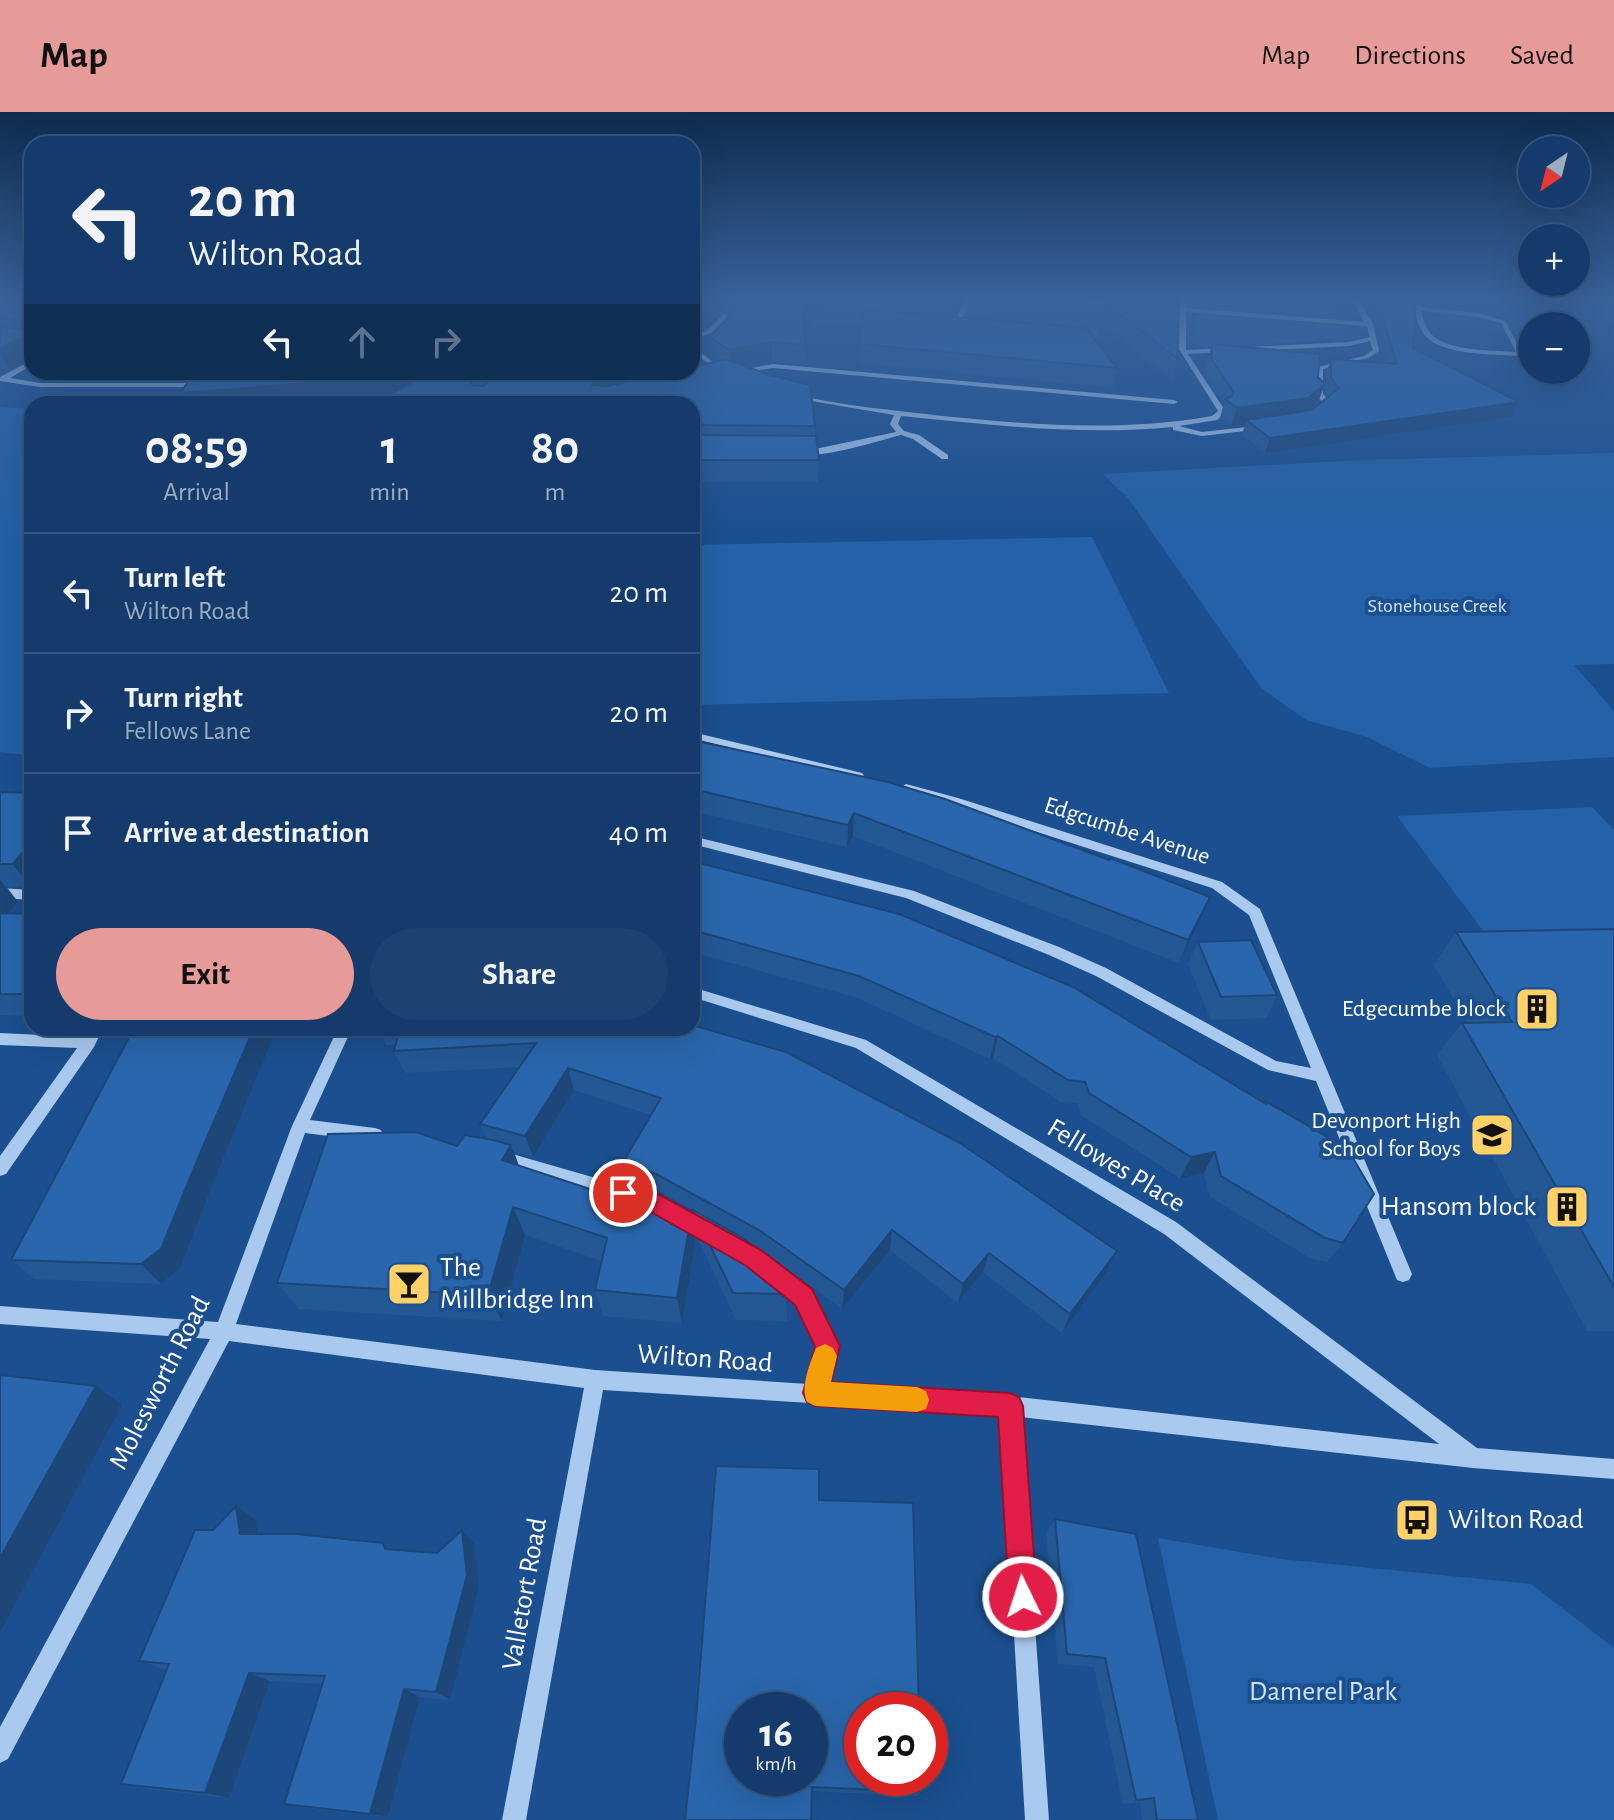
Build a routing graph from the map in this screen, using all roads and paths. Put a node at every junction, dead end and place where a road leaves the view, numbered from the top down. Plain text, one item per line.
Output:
1 (718, 378) edge
2 (736, 378) edge
3 (903, 378) edge
4 (1200, 378) edge
5 (1320, 378) edge
6 (2, 379) edge
7 (715, 379) edge
8 (742, 380) edge
9 (207, 384) edge
10 (787, 395) edge
11 (1174, 402) dead end
12 (898, 413) junction
13 (1314, 416) edge
14 (1166, 426) junction
15 (1267, 426) edge
16 (901, 433) junction
17 (791, 452) edge
18 (945, 457) dead end
19 (700, 737) edge
20 (877, 781) edge
21 (893, 785) edge
22 (700, 842) edge
23 (0, 893) edge
24 (24, 894) edge
25 (700, 994) edge
26 (70, 1036) edge
27 (92, 1036) edge
28 (341, 1036) edge
29 (0, 1039) edge
30 (1322, 1076) junction
31 (300, 1126) junction
32 (389, 1137) edge
33 (477, 1153) edge
34 (0, 1169) edge
35 (638, 1197) edge
36 (753, 1258) edge
37 (1403, 1274) dead end
38 (0, 1315) edge
39 (224, 1331) junction
40 (595, 1380) junction
41 (815, 1393) junction
42 (1010, 1406) junction
43 (1473, 1458) junction
44 (1614, 1469) edge
45 (0, 1751) edge
46 (514, 1820) edge
47 (1037, 1820) edge

1 - 7 street
2 - 8 street
3 - 11 street
4 - 14 street
5 - 13 street
6 - 9 street
10 - 12 street
12 - 14 street
12 - 16 street
14 - 15 street
16 - 17 street
16 - 18 street
19 - 20 street
21 - 30 street, Edgcumbe Avenue
22 - 30 street
23 - 24 street
25 - 43 street, Fellowes Place
26 - 29 street
27 - 34 street
28 - 31 street, Molesworth Road
30 - 37 street, Edgcumbe Avenue
31 - 32 street
31 - 39 street, Molesworth Road
33 - 35 street
36 - 41 street
38 - 39 street, Wilton Road
39 - 40 street, Wilton Road
39 - 45 street, Molesworth Road
40 - 41 street, Wilton Road
40 - 46 street, Valletort Road
41 - 42 street, Wilton Road
42 - 43 street, Wilton Road
42 - 47 street
43 - 44 street, Wilton Road

